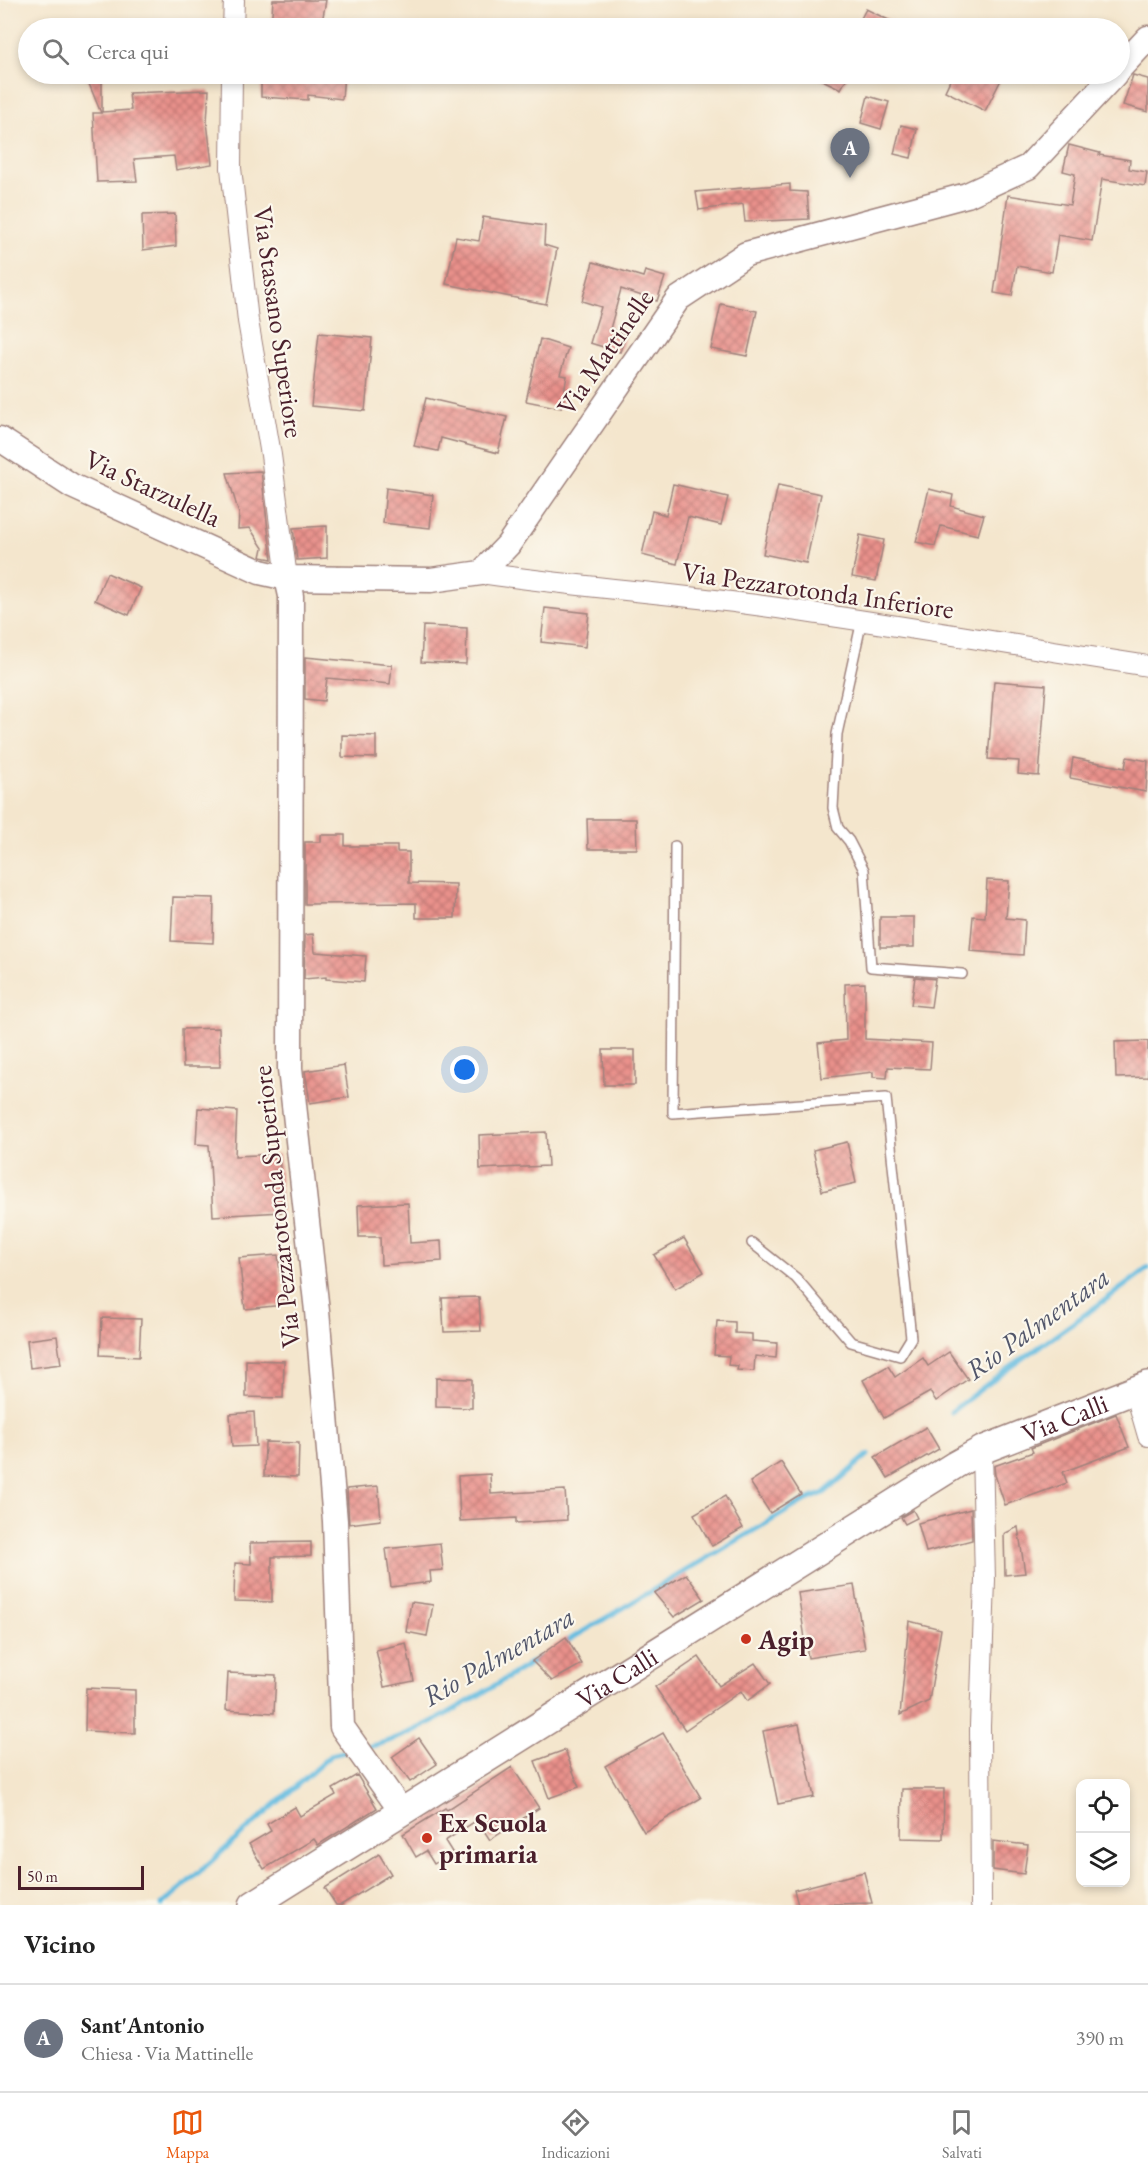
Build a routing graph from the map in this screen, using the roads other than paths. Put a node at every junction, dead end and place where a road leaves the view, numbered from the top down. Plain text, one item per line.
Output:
1 (234, 0) edge
2 (233, 18) edge
3 (1148, 38) edge
4 (1130, 57) edge
5 (232, 84) edge
6 (1106, 84) edge
7 (0, 439) edge
8 (481, 573) junction
9 (287, 578) junction
10 (862, 620) junction
11 (1148, 666) edge
12 (675, 846) dead end
13 (962, 974) dead end
14 (752, 1243) dead end
15 (1141, 1388) edge
16 (1148, 1436) edge
17 (982, 1450) junction
18 (402, 1812) junction
19 (253, 1905) edge
20 (981, 1905) edge

1 - 2 street
3 - 4 street
5 - 9 street, Via Stassano Superiore
6 - 8 street, Via Mattinelle
7 - 9 street, Via Starzulella
8 - 9 street
8 - 10 street, Via Pezzarotonda Inferiore
9 - 18 street, Via Pezzarotonda Superiore
10 - 11 street, Via Pezzarotonda Inferiore
10 - 13 lane
12 - 14 lane
15 - 16 street
15 - 17 main road, Via Calli
17 - 18 main road, Via Calli
17 - 20 street
18 - 19 main road, Via Calli

